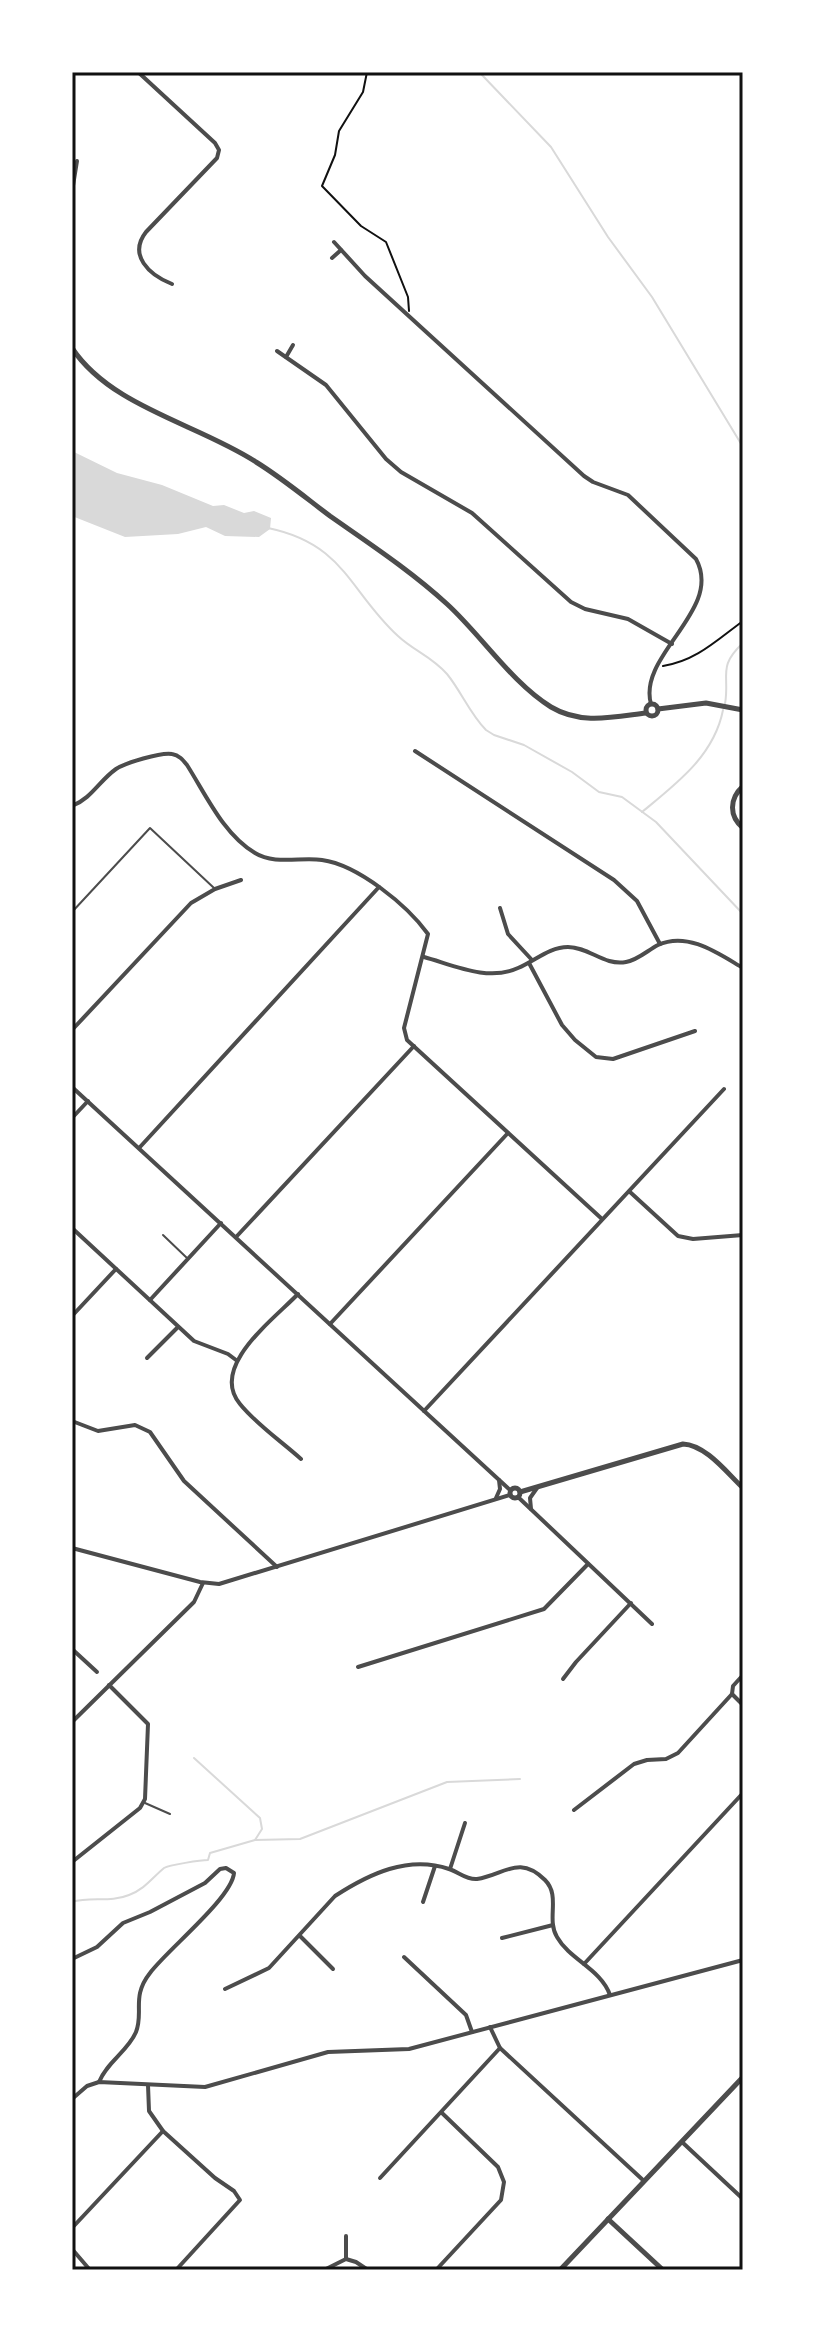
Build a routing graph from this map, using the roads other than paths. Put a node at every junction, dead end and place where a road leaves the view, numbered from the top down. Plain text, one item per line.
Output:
1 (138, 72) edge
2 (77, 161) dead end
3 (72, 192) edge
4 (334, 242) dead end
5 (341, 250) junction
6 (332, 258) dead end
7 (172, 284) dead end
8 (293, 345) dead end
9 (72, 348) edge
10 (277, 351) dead end
11 (286, 357) junction
12 (672, 644) junction
13 (651, 704) junction
14 (658, 709) junction
15 (741, 709) edge
16 (646, 713) junction
17 (415, 751) dead end
18 (743, 786) edge
19 (72, 806) edge
20 (743, 828) edge
21 (241, 880) dead end
22 (379, 887) junction
23 (215, 889) junction
24 (500, 908) dead end
25 (72, 912) edge
26 (660, 944) junction
27 (424, 957) junction
28 (531, 961) junction
29 (743, 968) edge
30 (72, 1030) edge
31 (695, 1031) dead end
32 (414, 1046) junction
33 (72, 1087) edge
34 (724, 1089) dead end
35 (88, 1101) junction
36 (72, 1118) edge
37 (508, 1133) junction
38 (140, 1147) junction
39 (630, 1192) junction
40 (602, 1219) junction
41 (221, 1223) junction
42 (72, 1228) edge
43 (163, 1235) dead end
44 (743, 1235) edge
45 (237, 1236) junction
46 (188, 1259) junction
47 (116, 1269) junction
48 (298, 1294) junction
49 (150, 1300) junction
50 (72, 1316) edge
51 (330, 1324) junction
52 (178, 1327) junction
53 (147, 1358) dead end
54 (236, 1360) junction
55 (424, 1411) junction
56 (72, 1421) edge
57 (301, 1459) dead end
58 (498, 1478) junction
59 (539, 1486) junction
60 (743, 1488) edge
61 (510, 1492) junction
62 (519, 1495) junction
63 (494, 1500) junction
64 (531, 1510) junction
65 (72, 1548) edge
66 (588, 1564) junction
67 (277, 1567) junction
68 (203, 1583) junction
69 (631, 1603) junction
70 (652, 1624) dead end
71 (72, 1649) edge
72 (358, 1667) dead end
73 (97, 1672) dead end
74 (743, 1675) edge
75 (563, 1679) dead end
76 (109, 1685) junction
77 (732, 1694) junction
78 (743, 1705) edge
79 (72, 1722) edge
80 (743, 1793) edge
81 (144, 1803) junction
82 (574, 1810) dead end
83 (170, 1814) dead end
84 (465, 1823) dead end
85 (72, 1862) edge
86 (435, 1866) junction
87 (450, 1869) junction
88 (423, 1902) dead end
89 (553, 1925) junction
90 (300, 1936) junction
91 (502, 1938) dead end
92 (404, 1957) dead end
93 (72, 1959) edge
94 (743, 1960) edge
95 (584, 1964) junction
96 (333, 1969) dead end
97 (225, 1989) dead end
98 (610, 1995) junction
99 (490, 2027) junction
100 (472, 2032) junction
101 (500, 2048) junction
102 (743, 2077) edge
103 (99, 2082) junction
104 (148, 2084) junction
105 (72, 2099) edge
106 (442, 2113) junction
107 (163, 2131) junction
108 (682, 2142) junction
109 (380, 2178) dead end
110 (644, 2181) junction
111 (743, 2199) edge
112 (608, 2219) junction
113 (72, 2228) edge
114 (346, 2236) dead end
115 (72, 2249) edge
116 (346, 2259) junction
117 (90, 2270) edge
118 (176, 2270) edge
119 (324, 2270) edge
120 (368, 2270) edge
121 (436, 2270) edge
122 (560, 2270) edge
123 (663, 2270) edge

1 - 7 street
2 - 3 street
4 - 5 street
5 - 6 street
5 - 12 street
8 - 11 street
9 - 16 street
10 - 11 street
11 - 12 street
12 - 13 street
13 - 14 street
13 - 16 street
14 - 15 street
14 - 16 street
17 - 26 street
18 - 20 street
19 - 22 street
21 - 23 street
22 - 27 street
22 - 38 street
23 - 25 lane
23 - 30 street
24 - 28 street
26 - 28 street
26 - 29 street
27 - 28 street
27 - 32 street
28 - 31 street
32 - 37 street
32 - 45 street
33 - 35 street
34 - 39 street
35 - 36 street
35 - 38 street
37 - 40 street
37 - 51 street
38 - 41 street
39 - 40 street
39 - 44 street
40 - 55 street
41 - 45 street
41 - 46 street
42 - 47 street
43 - 46 lane
45 - 48 street
46 - 49 street
47 - 49 street
47 - 50 street
48 - 51 street
48 - 54 street
49 - 52 street
51 - 55 street
52 - 53 street
52 - 54 street
54 - 57 street
55 - 58 street
56 - 67 street
58 - 61 street
58 - 63 street
59 - 60 street
59 - 62 street
59 - 64 street
61 - 62 street
61 - 63 street
62 - 64 street
63 - 67 street
64 - 66 street
65 - 68 street
66 - 69 street
66 - 72 street
67 - 68 street
68 - 76 street
69 - 70 street
69 - 75 street
71 - 73 street
74 - 77 street
76 - 79 street
76 - 81 street
77 - 78 street
77 - 82 street
80 - 95 street
81 - 83 lane
81 - 85 street
84 - 87 street
86 - 87 street
86 - 88 street
86 - 90 street
87 - 89 street
89 - 91 street
89 - 95 street
90 - 96 street
90 - 97 street
92 - 100 street
93 - 103 street
94 - 98 street
95 - 98 street
98 - 99 street
99 - 100 street
99 - 101 street
100 - 104 street
101 - 106 street
101 - 110 street
102 - 108 street
103 - 104 street
103 - 105 street
104 - 107 street
106 - 109 street
106 - 121 street
107 - 113 street
107 - 118 street
108 - 110 street
108 - 111 street
110 - 112 street
112 - 122 street
112 - 123 street
114 - 116 street
115 - 117 street
116 - 119 street
116 - 120 street

